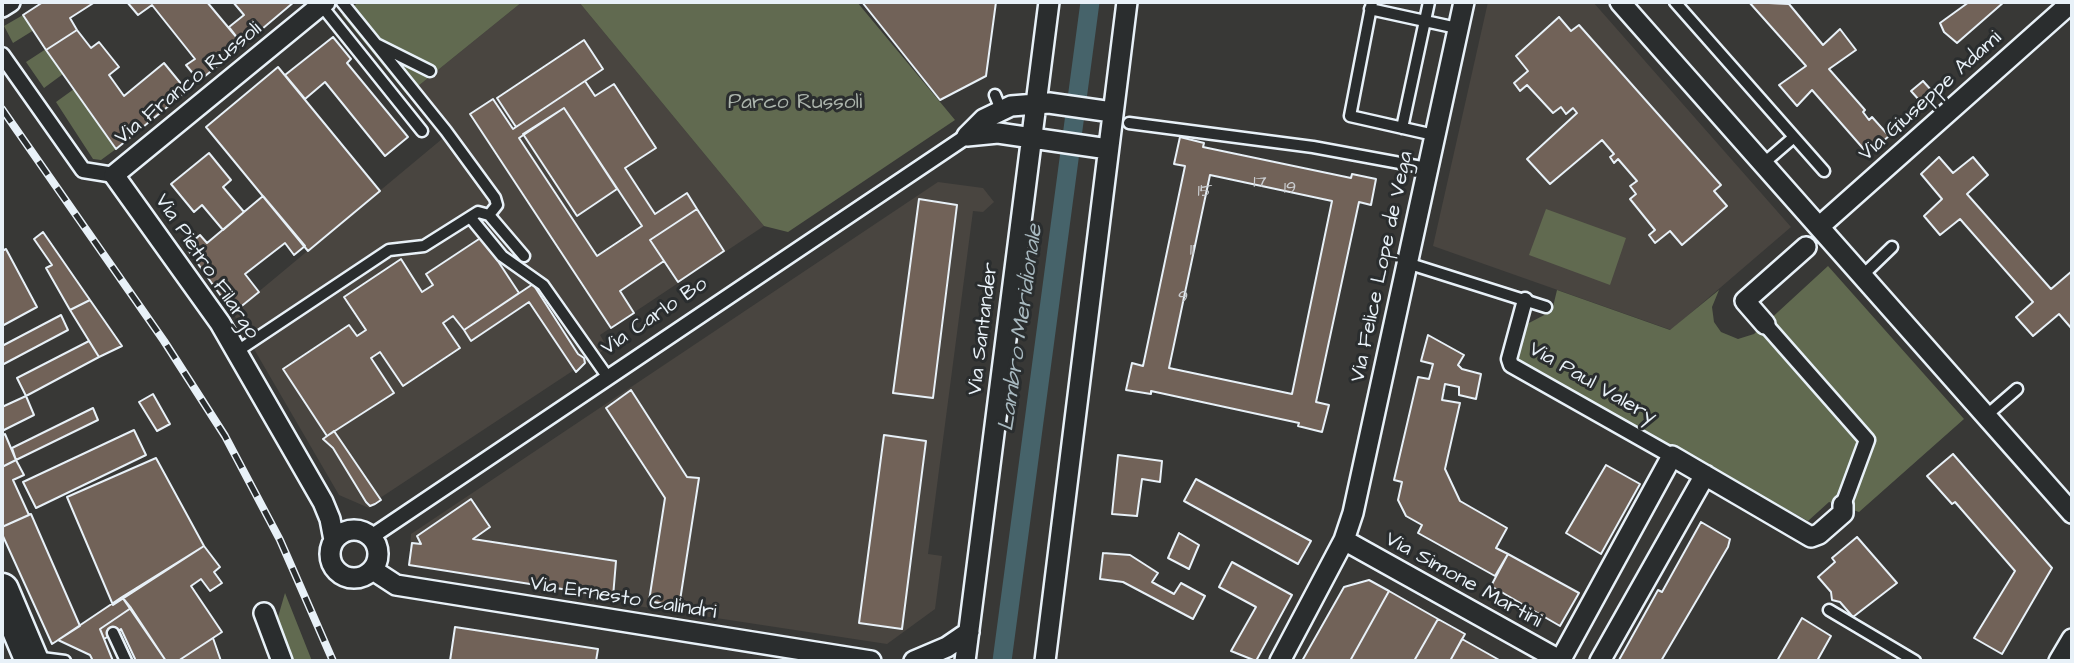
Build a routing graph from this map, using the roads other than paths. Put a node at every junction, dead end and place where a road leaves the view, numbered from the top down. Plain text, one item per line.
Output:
1 (10, 2) edge
2 (342, 2) edge
3 (1049, 2) edge
4 (1127, 2) edge
5 (1429, 2) edge
6 (1464, 2) edge
7 (1620, 2) edge
8 (1675, 2) edge
9 (2072, 2) edge
10 (323, 4) edge
11 (1371, 6) edge
12 (2, 7) edge
13 (1425, 21) junction
14 (1457, 28) junction
15 (376, 44) junction
16 (2, 55) edge
17 (430, 71) dead end
18 (1042, 103) junction
19 (1106, 112) junction
20 (1129, 123) dead end
21 (1402, 128) junction
22 (422, 131) dead end
23 (1434, 135) junction
24 (967, 136) junction
25 (1794, 137) junction
26 (1037, 140) junction
27 (1102, 148) junction
28 (1764, 163) junction
29 (1427, 168) junction
30 (1824, 171) dead end
31 (114, 175) junction
32 (489, 215) junction
33 (470, 217) junction
34 (1820, 226) junction
35 (1806, 247) joint
36 (1892, 247) dead end
37 (524, 256) dead end
38 (1407, 263) junction
39 (1863, 275) junction
40 (1525, 300) junction
41 (1546, 307) dead end
42 (1765, 324) joint
43 (236, 352) junction
44 (607, 376) junction
45 (2017, 389) dead end
46 (1987, 415) junction
47 (1672, 456) junction
48 (1705, 475) junction
49 (1843, 505) joint
50 (2072, 513) edge
51 (371, 537) junction
52 (334, 540) junction
53 (1344, 540) junction
54 (373, 570) junction
55 (2, 590) edge
56 (1829, 610) dead end
57 (264, 613) dead end
58 (969, 632) junction
59 (113, 634) dead end
60 (2072, 639) edge
61 (31, 659) edge
62 (65, 661) edge
63 (126, 661) edge
64 (282, 661) edge
65 (871, 661) edge
66 (914, 661) edge
67 (965, 661) edge
68 (1045, 661) edge
69 (1280, 661) edge
70 (1560, 661) edge
71 (1600, 661) edge
72 (1916, 661) edge
73 (2059, 661) edge

1 - 12 street
2 - 15 lane
3 - 18 street, Via Santander
4 - 19 street
5 - 13 lane
6 - 14 street, Via Felice Lope de Vega
7 - 28 street
8 - 25 lane
9 - 34 street, Via Giuseppe Adami
10 - 22 lane
10 - 31 street, Via Franco Russoli
11 - 13 lane
11 - 21 lane, Via Felice Lope de Vega
13 - 14 lane
13 - 21 lane
14 - 23 street, Via Felice Lope de Vega
15 - 17 lane
15 - 32 lane
16 - 31 street
18 - 19 street
18 - 24 street, Via Carlo Bo
18 - 26 street, Via Santander
19 - 27 street
20 - 29 lane
21 - 23 lane, Via Felice Lope de Vega
23 - 29 street, Via Felice Lope de Vega
24 - 26 street, Via Carlo Bo
24 - 44 street, Via Carlo Bo
25 - 28 lane
25 - 30 lane
26 - 27 street, Via Carlo Bo
26 - 58 street, Via Santander
27 - 68 street
28 - 34 street
29 - 38 street, Via Felice Lope de Vega
31 - 43 street, Via Pietro Filargo
32 - 33 lane
32 - 37 lane
33 - 43 lane
33 - 44 lane
34 - 35 lane
34 - 39 street
35 - 42 street
36 - 39 lane
38 - 40 lane
38 - 53 street, Via Felice Lope de Vega
39 - 46 street
40 - 41 lane
40 - 47 street, Via Paul Valery
42 - 49 street
43 - 52 street, Via Pietro Filargo
44 - 51 street, Via Carlo Bo
45 - 46 lane
46 - 50 street
47 - 48 street, Via Paul Valery
47 - 70 street
48 - 49 street, Via Paul Valery
48 - 71 street
51 - 52 street
51 - 54 street
52 - 54 street
53 - 69 street, Via Felice Lope de Vega
53 - 70 street, Via Simone Martini
54 - 65 street, Via Ernesto Calindri
55 - 61 main road
56 - 72 lane
57 - 64 street
58 - 66 street
58 - 67 street, Via Santander
59 - 63 lane
60 - 73 street
61 - 62 lane

